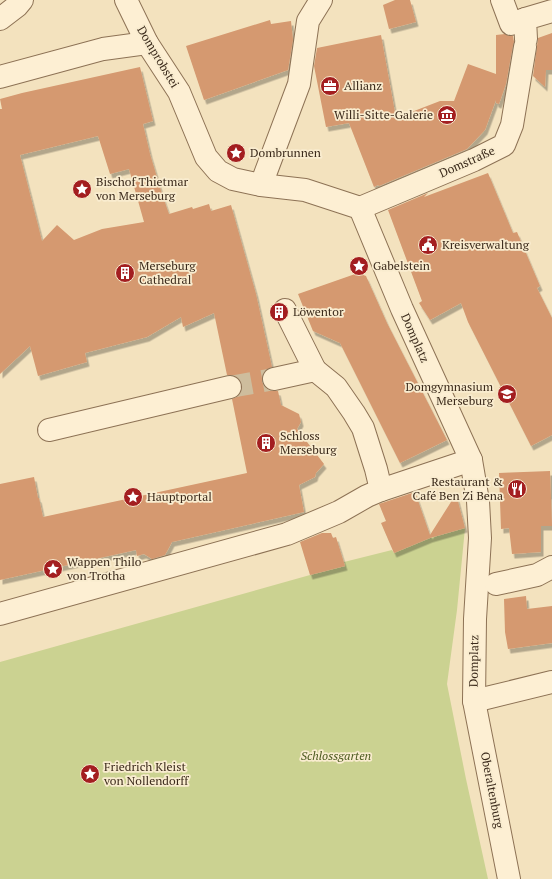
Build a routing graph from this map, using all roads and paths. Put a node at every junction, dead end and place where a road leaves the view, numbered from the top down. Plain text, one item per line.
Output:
1 (22, 0) edge
2 (126, 0) edge
3 (321, 0) edge
4 (502, 0) edge
5 (552, 11) edge
6 (0, 19) edge
7 (525, 35) junction
8 (147, 43) junction
9 (0, 77) edge
10 (261, 185) junction
11 (360, 208) junction
12 (285, 310) dead end
13 (315, 370) junction
14 (274, 378) tunnel mouth
15 (230, 387) tunnel mouth
16 (49, 430) dead end
17 (471, 460) junction
18 (381, 490) junction
19 (552, 567) edge
20 (496, 584) dead end
21 (0, 614) edge
22 (552, 682) edge
23 (474, 701) junction
24 (510, 879) edge

1 - 6 street
2 - 8 street, Domprobstei
3 - 10 street
4 - 7 street
5 - 7 street
7 - 11 street, Domstraße
8 - 9 street
8 - 10 street, Domprobstei
10 - 11 street
11 - 17 street, Domplatz
12 - 13 street
13 - 14 street
13 - 18 street
15 - 16 street
17 - 18 street
17 - 23 street, Domplatz
18 - 21 street
19 - 20 street
22 - 23 street
23 - 24 street, Oberaltenburg

